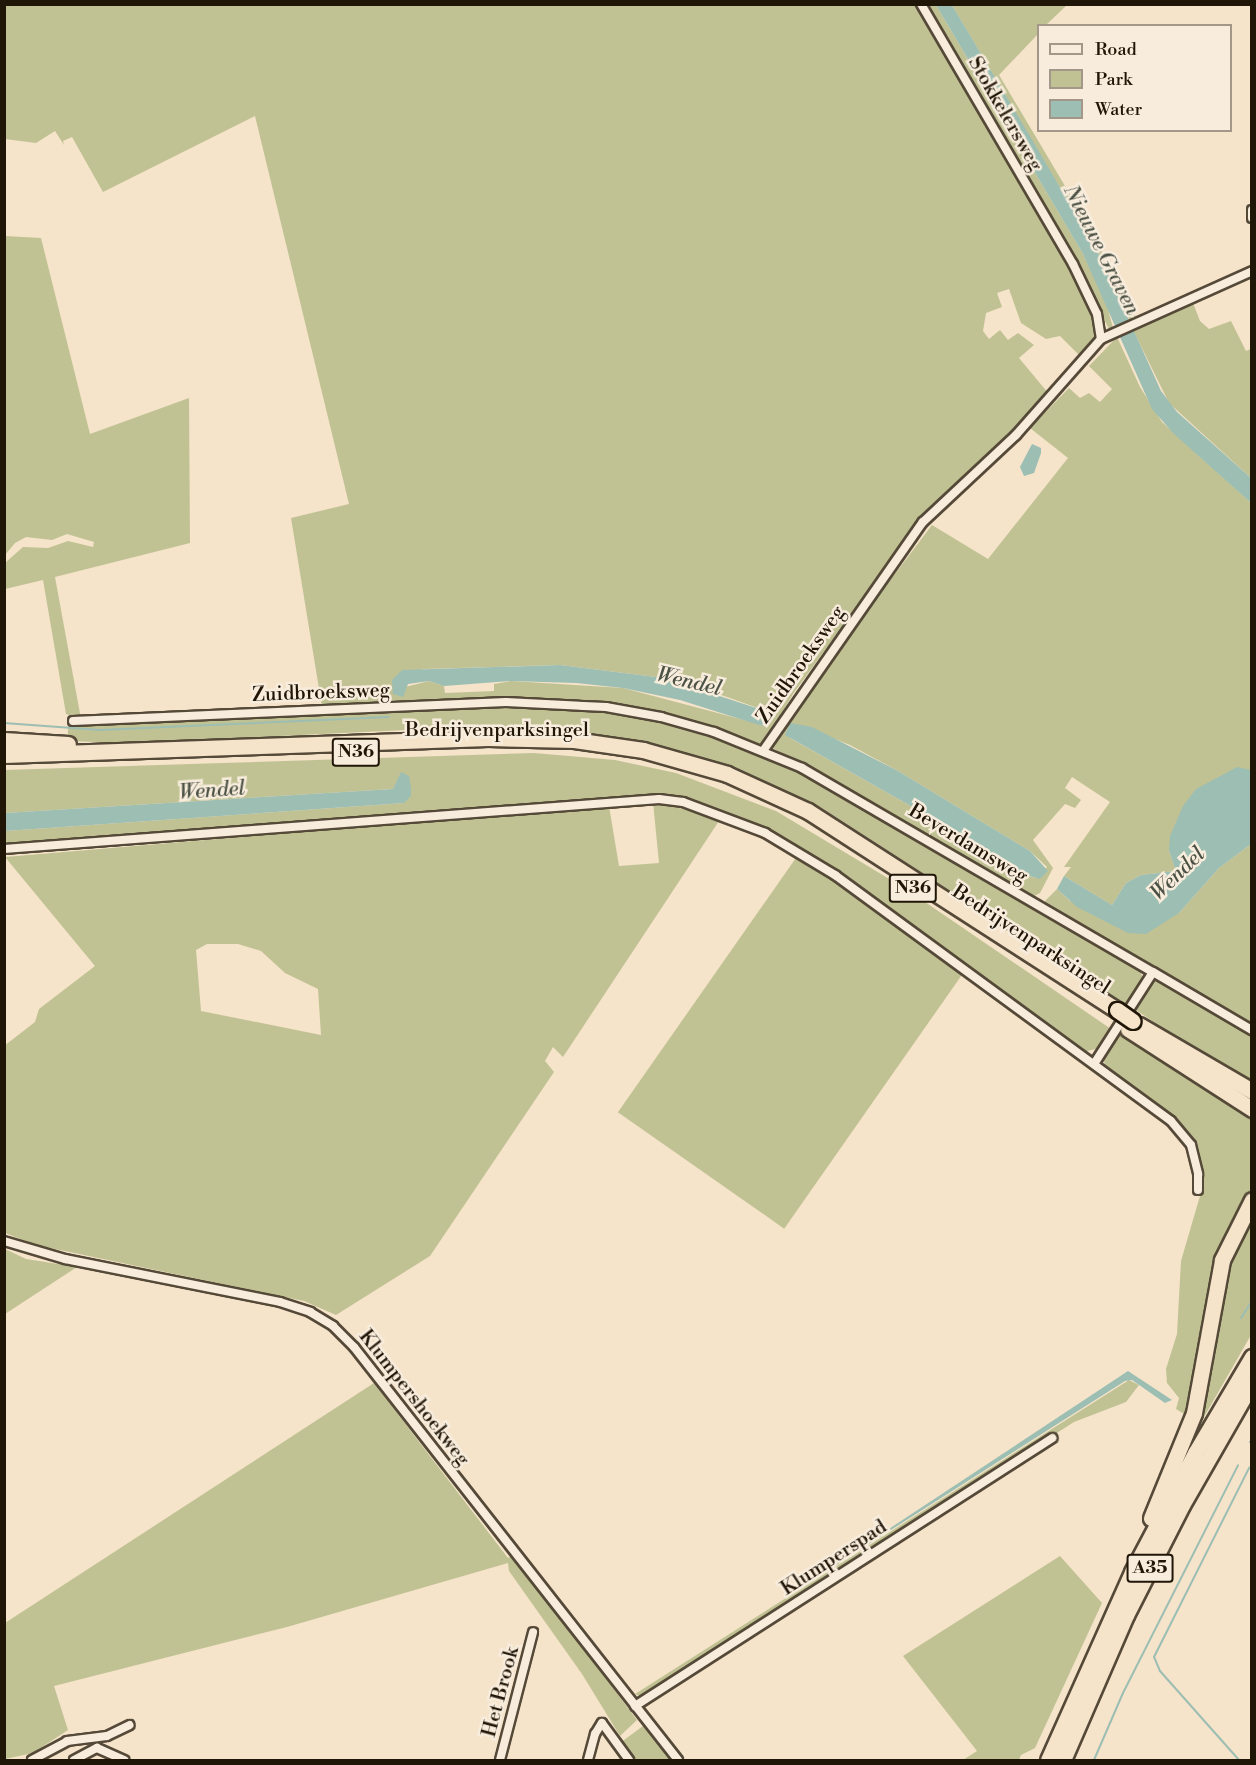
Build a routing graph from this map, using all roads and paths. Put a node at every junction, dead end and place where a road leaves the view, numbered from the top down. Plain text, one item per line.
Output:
1 (921, 4) edge
2 (1251, 210) edge
3 (1251, 218) edge
4 (1251, 271) edge
5 (1101, 339) junction
6 (74, 721) dead end
7 (4, 740) edge
8 (112, 751) junction
9 (763, 751) junction
10 (4, 755) edge
11 (4, 764) edge
12 (4, 849) edge
13 (1153, 972) junction
14 (1114, 1014) junction
15 (1134, 1025) junction
16 (1251, 1030) edge
17 (1094, 1064) junction
18 (1251, 1091) edge
19 (1251, 1099) edge
20 (1251, 1109) edge
21 (1198, 1190) dead end
22 (1251, 1200) edge
23 (4, 1241) edge
24 (1251, 1357) edge
25 (1251, 1383) edge
26 (1052, 1438) dead end
27 (1132, 1572) junction
28 (533, 1632) dead end
29 (635, 1706) junction
30 (130, 1725) dead end
31 (32, 1761) edge
32 (74, 1761) edge
33 (124, 1761) edge
34 (500, 1761) edge
35 (588, 1761) edge
36 (629, 1761) edge
37 (678, 1761) edge
38 (1048, 1761) edge
39 (1063, 1761) edge

1 - 5 street, Stokkelersweg
2 - 3 street
4 - 5 street
5 - 9 street, Zuidbroeksweg
6 - 9 street, Zuidbroeksweg
7 - 8 highway, N36
8 - 10 highway, Bedrijvenparksingel / N36
8 - 14 highway, Bedrijvenparksingel / N36
9 - 13 street, Beverdamsweg
11 - 14 highway, Bedrijvenparksingel / N36
12 - 17 street
13 - 16 street, Beverdamsweg
13 - 17 street
14 - 15 highway, Bedrijvenparksingel / N36, bridge
15 - 18 highway
15 - 19 highway, Bedrijvenparksingel / N36
15 - 20 highway, Bedrijvenparksingel / N36
17 - 21 street
22 - 27 highway, A35
23 - 29 street, Klumpershoekweg
24 - 27 highway, A35
25 - 39 highway, A35
26 - 29 street, Klumperspad
27 - 38 highway, A35
28 - 34 street, Het Brook
29 - 37 street, Klumpershoekweg
30 - 31 street
32 - 33 street
35 - 36 street

